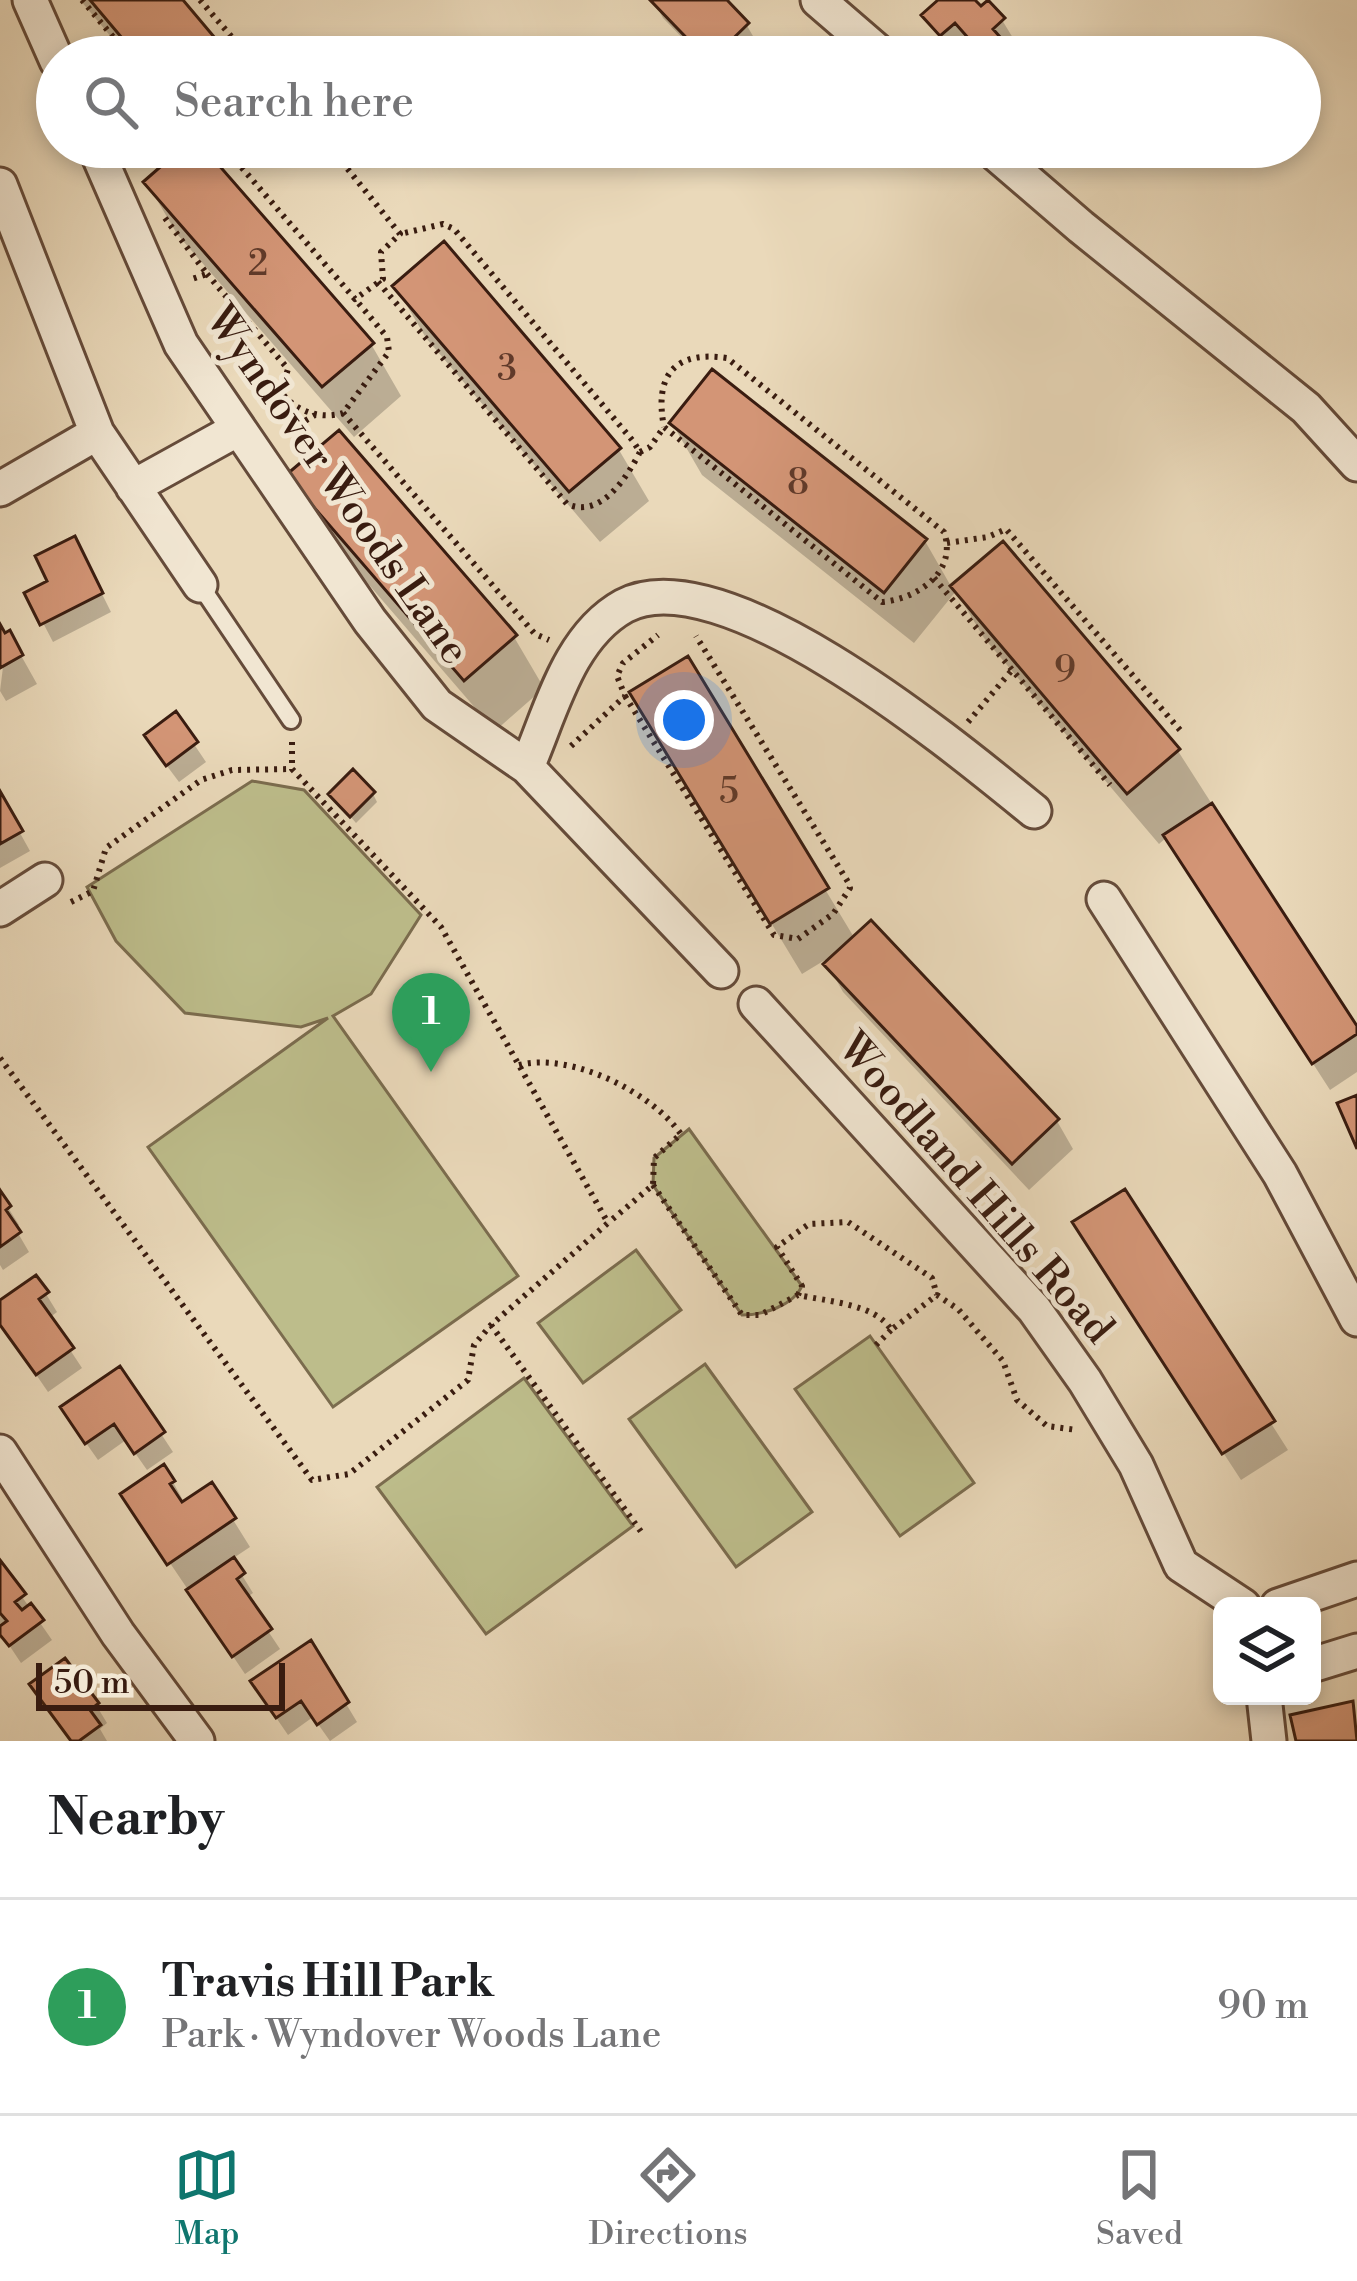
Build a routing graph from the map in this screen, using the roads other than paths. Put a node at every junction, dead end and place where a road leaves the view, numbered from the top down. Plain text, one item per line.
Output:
1 (30, 0) edge
2 (818, 0) edge
3 (46, 36) edge
4 (860, 36) edge
5 (103, 168) edge
6 (1012, 168) edge
7 (0, 185) edge
8 (238, 429) junction
9 (97, 433) junction
10 (1357, 464) edge
11 (133, 487) junction
12 (0, 489) edge
13 (200, 585) joint
14 (291, 720) dead end
15 (532, 772) junction
16 (1034, 811) dead end
17 (50, 895) road end
18 (1104, 898) dead end
19 (0, 909) edge
20 (721, 971) dead end
21 (756, 1004) dead end
22 (1357, 1319) edge
23 (0, 1452) edge
24 (1357, 1579) edge
25 (1230, 1597) edge
26 (1304, 1597) edge
27 (1357, 1652) edge
28 (1321, 1662) edge
29 (1265, 1705) edge
30 (197, 1741) edge
31 (1269, 1741) edge

1 - 3 street
2 - 4 street
5 - 8 street, Wyndover Woods Lane
6 - 10 street
7 - 9 street
8 - 11 street
8 - 15 street, Wyndover Woods Lane
9 - 11 street
9 - 12 street
11 - 13 street
13 - 14 lane
15 - 16 street
15 - 20 street, Wyndover Woods Lane
17 - 19 street
18 - 22 street
21 - 25 street, Woodland Hills Road
23 - 30 street
24 - 26 street
27 - 28 street
29 - 31 street

